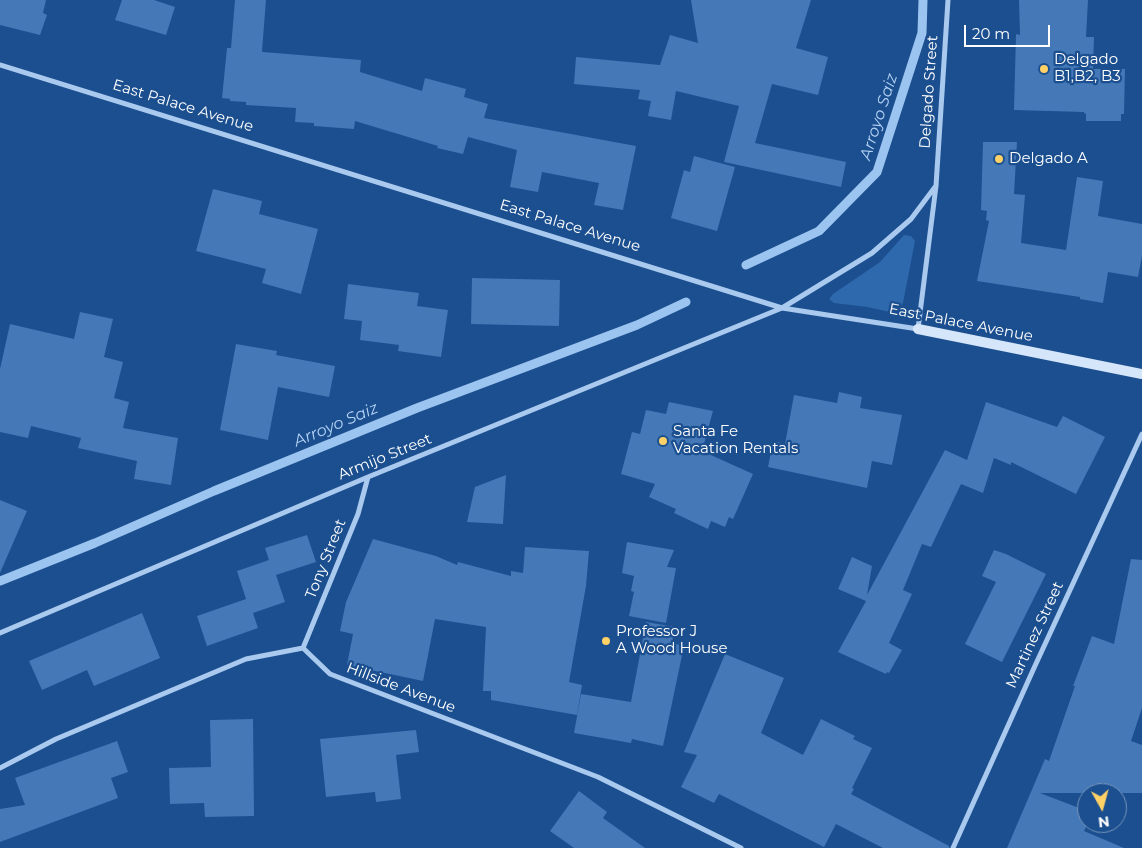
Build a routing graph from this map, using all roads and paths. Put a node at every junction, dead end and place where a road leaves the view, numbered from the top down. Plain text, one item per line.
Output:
1 (948, 0) edge
2 (0, 65) edge
3 (936, 186) junction
4 (782, 308) junction
5 (918, 328) junction
6 (1142, 374) edge
7 (1142, 434) edge
8 (368, 477) junction
9 (0, 633) edge
10 (303, 648) junction
11 (0, 768) edge
12 (741, 848) edge
13 (953, 848) edge

1 - 3 street, Delgado Street
2 - 4 street, East Palace Avenue
3 - 4 street
3 - 5 street, Delgado Street
4 - 5 street, East Palace Avenue
4 - 8 street, Armijo Street
5 - 6 street, East Palace Avenue
7 - 13 street, Martinez Street
8 - 9 street, Armijo Street
8 - 10 street, Tony Street
10 - 11 street
10 - 12 street, Hillside Avenue

